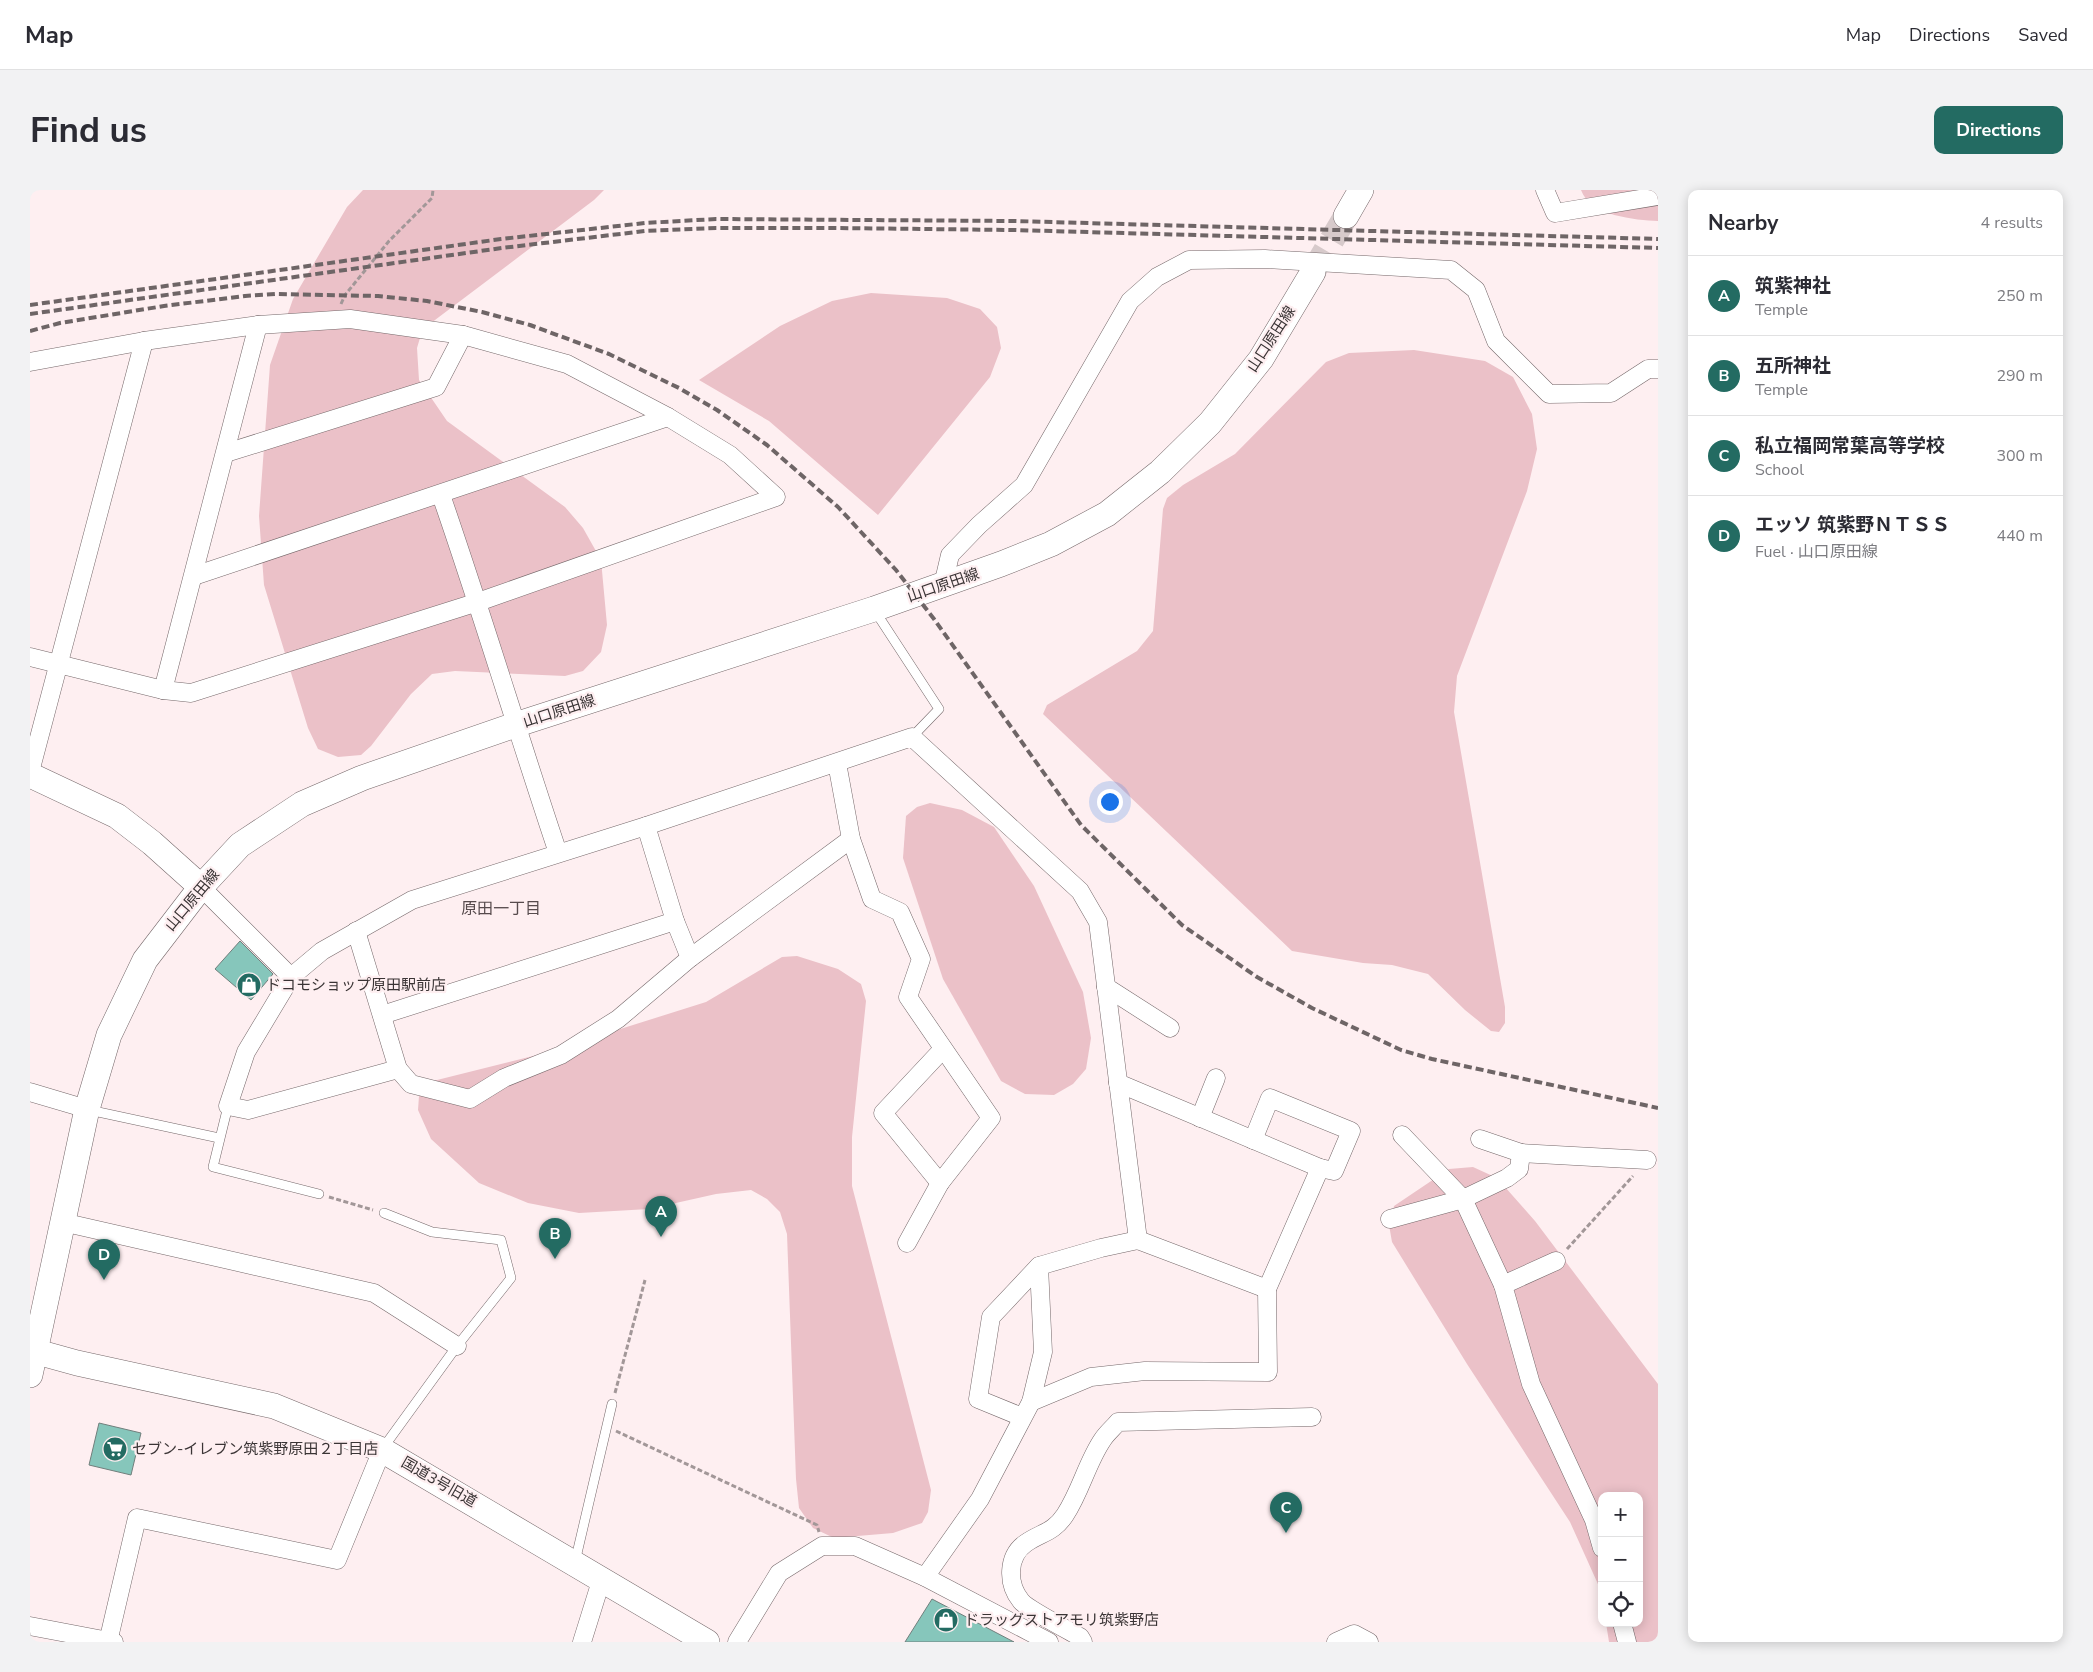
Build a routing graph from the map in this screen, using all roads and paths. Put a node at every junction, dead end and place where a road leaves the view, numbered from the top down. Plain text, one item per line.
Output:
1 (434, 190) edge
2 (1361, 190) edge
3 (1545, 190) edge
4 (1658, 196) edge
5 (1346, 216) tunnel mouth
6 (1313, 272) tunnel mouth
7 (333, 320) junction
8 (258, 325) junction
9 (463, 335) junction
10 (144, 341) junction
11 (30, 362) edge
12 (1658, 369) edge
13 (668, 417) junction
14 (226, 453) junction
15 (441, 494) junction
16 (194, 576) junction
17 (943, 585) junction
18 (478, 602) junction
19 (874, 609) junction
20 (30, 657) edge
21 (60, 666) junction
22 (163, 690) junction
23 (515, 725) junction
24 (912, 737) junction
25 (837, 762) junction
26 (30, 773) edge
27 (646, 826) junction
28 (851, 838) junction
29 (558, 853) junction
30 (201, 887) junction
31 (675, 921) junction
32 (356, 931) junction
33 (690, 958) junction
34 (291, 977) junction
35 (1106, 987) junction
36 (382, 1014) junction
37 (1170, 1028) dead end
38 (943, 1049) junction
39 (398, 1069) junction
40 (1216, 1078) dead end
41 (1118, 1083) junction
42 (30, 1092) edge
43 (228, 1106) junction
44 (86, 1109) junction
45 (1200, 1118) junction
46 (1402, 1135) dead end
47 (219, 1138) junction
48 (1480, 1139) dead end
49 (1254, 1140) junction
50 (1521, 1153) junction
51 (1647, 1160) joint
52 (1320, 1168) junction
53 (940, 1184) junction
54 (319, 1194) joint
55 (1463, 1199) junction
56 (384, 1213) joint
57 (1390, 1219) dead end
58 (62, 1222) junction
59 (1138, 1240) junction
60 (908, 1243) dead end
61 (1556, 1261) joint
62 (1039, 1266) junction
63 (645, 1280) dead end
64 (1503, 1285) junction
65 (1267, 1289) junction
66 (457, 1346) junction
67 (33, 1351) edge
68 (30, 1375) edge
69 (1031, 1402) junction
70 (612, 1404) joint
71 (1312, 1417) dead end
72 (1022, 1418) junction
73 (607, 1427) junction
74 (382, 1450) junction
75 (1599, 1537) edge
76 (822, 1546) junction
77 (574, 1562) junction
78 (925, 1577) junction
79 (601, 1581) junction
80 (30, 1626) edge
81 (1623, 1627) edge
82 (110, 1642) edge
83 (582, 1642) edge
84 (707, 1642) edge
85 (737, 1642) edge
86 (1049, 1642) edge
87 (1083, 1642) edge
88 (1336, 1642) edge
89 (1369, 1642) edge
90 (1627, 1642) edge

1 - 7 path
2 - 5 main road
3 - 4 street
6 - 17 main road, 山口原田線
7 - 8 street
7 - 9 street
8 - 10 street
8 - 14 street
9 - 13 street
9 - 14 street
10 - 11 street
10 - 21 street
12 - 17 street
13 - 15 street
13 - 18 street
14 - 16 street
15 - 16 street
15 - 18 street
16 - 22 street
17 - 19 main road, 山口原田線
18 - 22 street
18 - 23 street
19 - 23 main road, 山口原田線
19 - 24 lane
20 - 21 street
21 - 22 street
21 - 26 street
23 - 29 street
23 - 30 main road, 山口原田線
24 - 25 street
24 - 35 street
25 - 27 street
25 - 28 street
26 - 30 main road
27 - 29 street
27 - 31 street
28 - 33 street
28 - 38 street
29 - 32 street
30 - 34 street
30 - 44 main road, 山口原田線
31 - 33 street
31 - 36 street
32 - 34 street
32 - 36 street
33 - 39 street
34 - 43 street
35 - 37 street
35 - 41 street
36 - 39 street
38 - 53 street
38 - 53 street
39 - 43 street
40 - 45 street
41 - 45 street
41 - 59 street
42 - 44 street
43 - 47 lane
44 - 47 lane
44 - 58 main road, 山口原田線
45 - 49 street
46 - 55 street
47 - 54 lane
48 - 50 street
49 - 52 street
49 - 52 street
50 - 51 street
50 - 55 street
51 - 61 path
52 - 65 street
53 - 60 street
54 - 56 path
55 - 57 street
55 - 64 street
56 - 66 lane
58 - 66 street
58 - 67 main road, 山口原田線
59 - 62 street
59 - 65 street
61 - 64 street
62 - 69 street
62 - 72 street
63 - 70 path
64 - 75 street
65 - 69 street
66 - 74 lane
67 - 68 main road, 山口原田線
67 - 74 main road, 国道3号旧道
69 - 72 street
70 - 73 lane
71 - 87 street
72 - 78 street
73 - 76 path
73 - 77 lane
74 - 77 main road, 国道3号旧道
74 - 82 street
76 - 78 street
76 - 85 street
77 - 79 main road, 国道3号旧道
78 - 86 street
79 - 83 street
79 - 84 main road, 国道3号旧道
80 - 82 street
81 - 90 street
88 - 89 street

